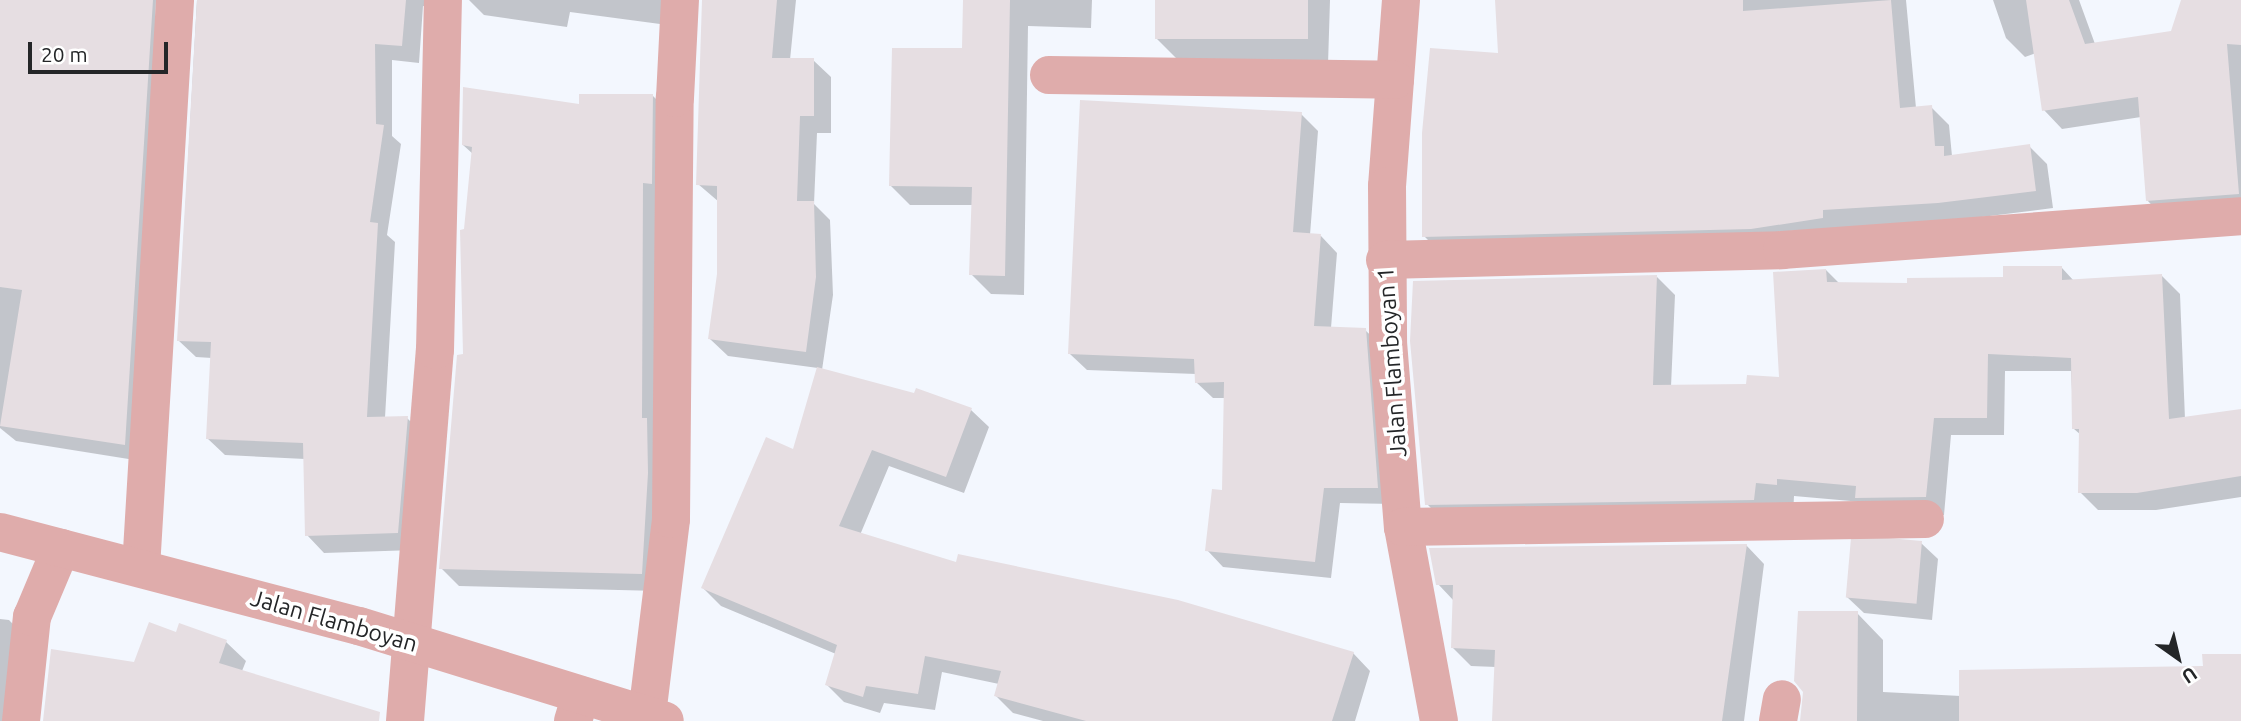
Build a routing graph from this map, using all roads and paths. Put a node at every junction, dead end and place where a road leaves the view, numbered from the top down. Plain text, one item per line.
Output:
1 (175, 0) edge
2 (443, 0) edge
3 (680, 0) edge
4 (1401, 0) edge
5 (1049, 75) dead end
6 (1395, 80) junction
7 (2241, 216) edge
8 (1385, 260) junction
9 (1924, 519) dead end
10 (1403, 527) junction
11 (0, 532) edge
12 (61, 548) junction
13 (141, 568) junction
14 (413, 644) junction
15 (577, 708) edge
16 (656, 718) edge
17 (21, 721) edge
18 (405, 721) edge
19 (1439, 721) edge

1 - 13 street
2 - 14 street
3 - 16 street
4 - 6 street, Jalan Flamboyan 1
5 - 6 street
6 - 8 street, Jalan Flamboyan 1
7 - 8 street
8 - 10 street, Jalan Flamboyan 1
9 - 10 street
10 - 19 street, Jalan Flamboyan 1
11 - 12 street, Jalan Flamboyan
12 - 13 street, Jalan Flamboyan
12 - 17 street
13 - 14 street, Jalan Flamboyan
14 - 15 street, Jalan Flamboyan
14 - 18 street
15 - 16 street, Jalan Flamboyan

